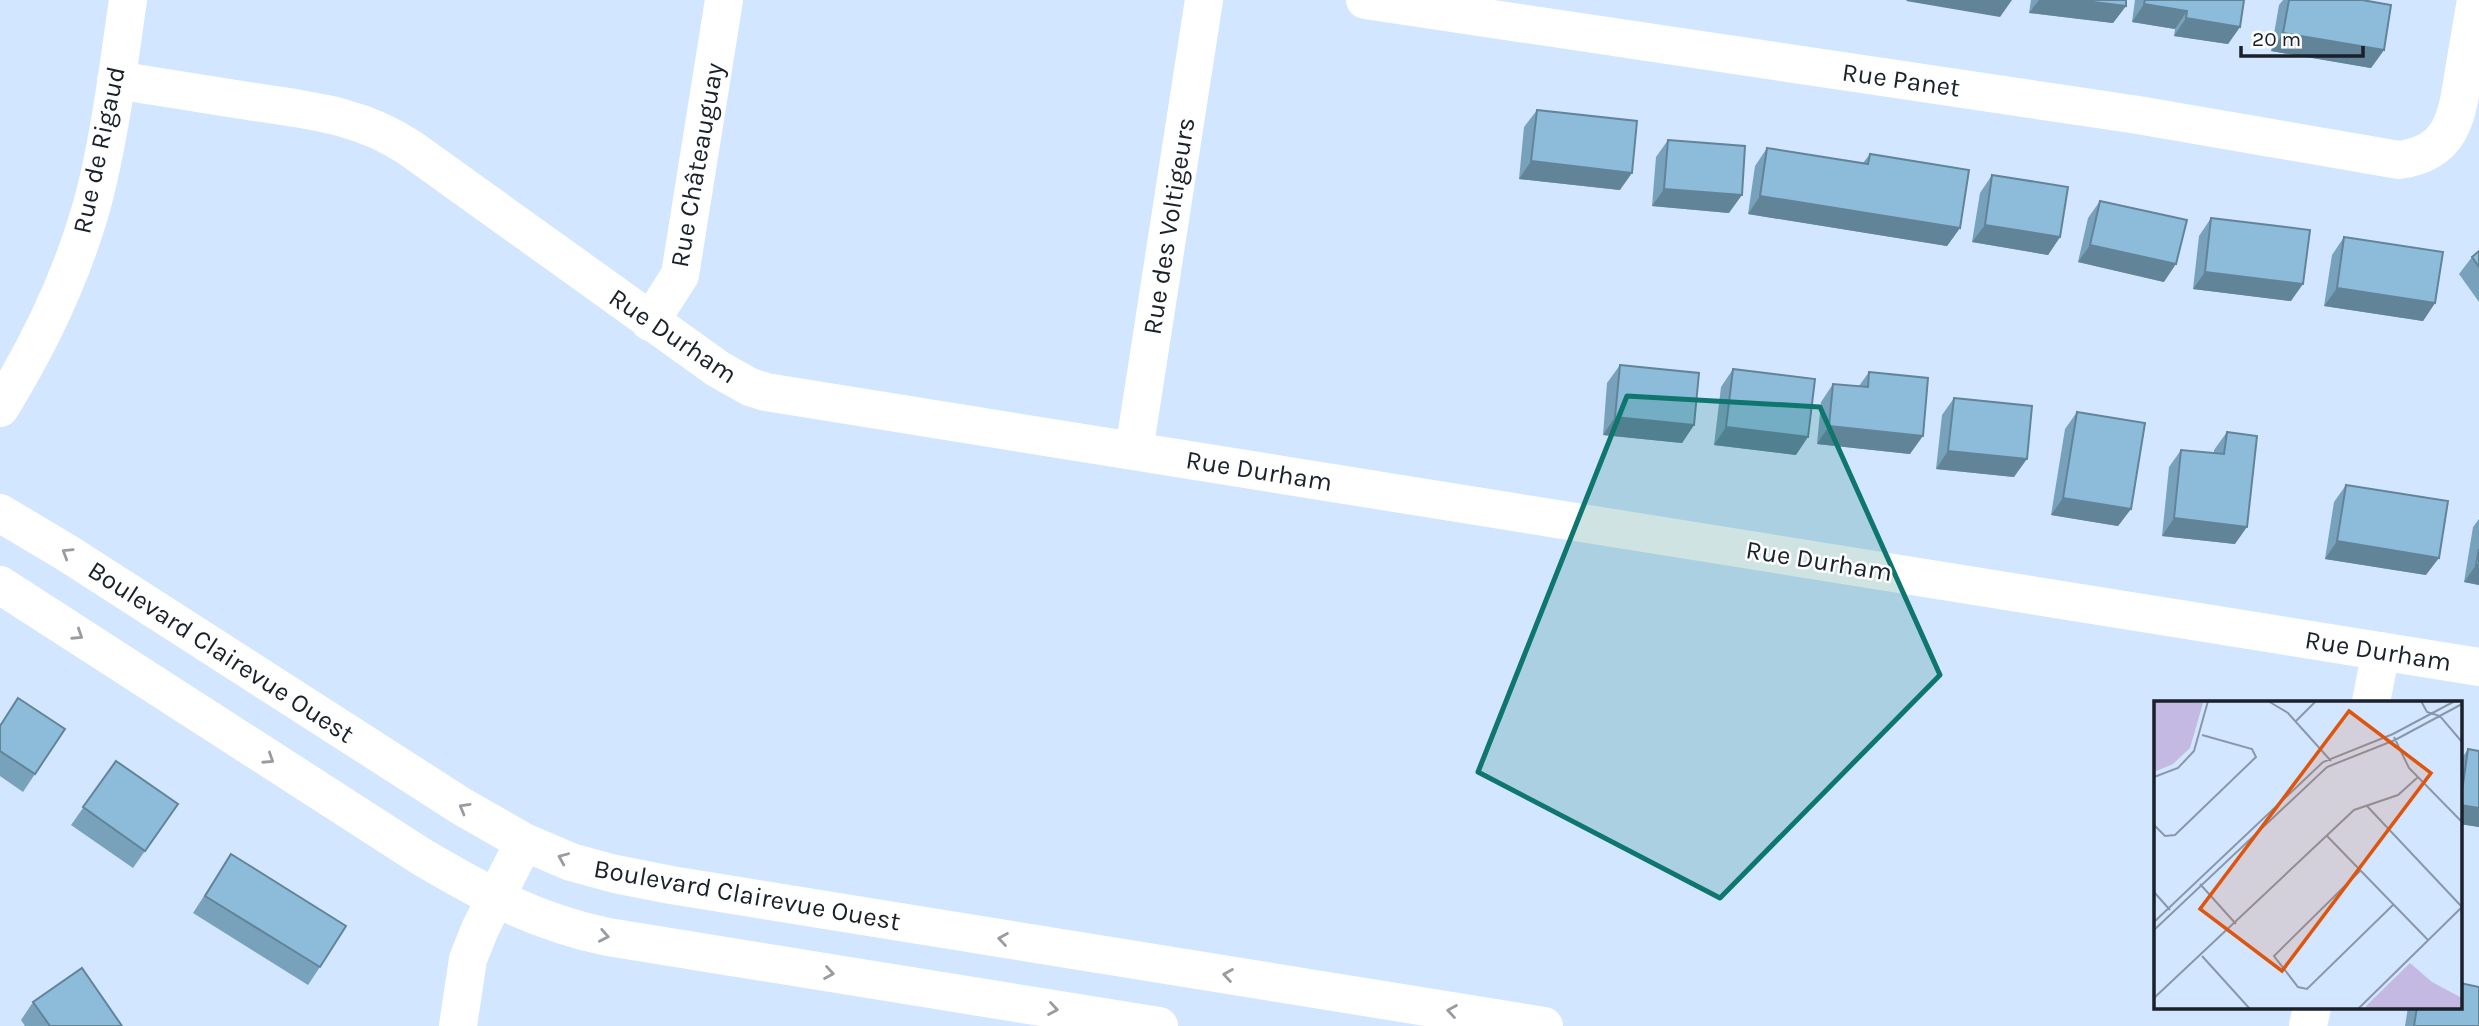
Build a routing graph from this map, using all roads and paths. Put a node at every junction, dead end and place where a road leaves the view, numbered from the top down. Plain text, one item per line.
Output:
1 (128, 0) edge
2 (724, 0) edge
3 (1204, 0) edge
4 (1365, 0) edge
5 (2476, 0) edge
6 (116, 80) junction
7 (650, 323) junction
8 (0, 408) edge
9 (1134, 451) junction
10 (0, 513) edge
11 (0, 585) edge
12 (2381, 651) junction
13 (2479, 667) edge
14 (2371, 701) edge
15 (524, 842) junction
16 (494, 898) junction
17 (458, 1026) edge
18 (1159, 1026) edge
19 (1544, 1026) edge

1 - 6 street, Rue de Rigaud
2 - 7 street, Rue Châteauguay
3 - 9 street, Rue des Voltigeurs
4 - 5 street, Rue Panet
6 - 7 street, Rue Durham
6 - 8 street, Rue de Rigaud
7 - 9 street, Rue Durham
9 - 12 street, Rue Durham
15 -> 10 street, Boulevard Clairevue Ouest
11 -> 16 street
12 - 13 street, Rue Durham
12 - 14 street
15 - 16 street
19 -> 15 street, Boulevard Clairevue Ouest
16 - 17 street
16 -> 18 street

